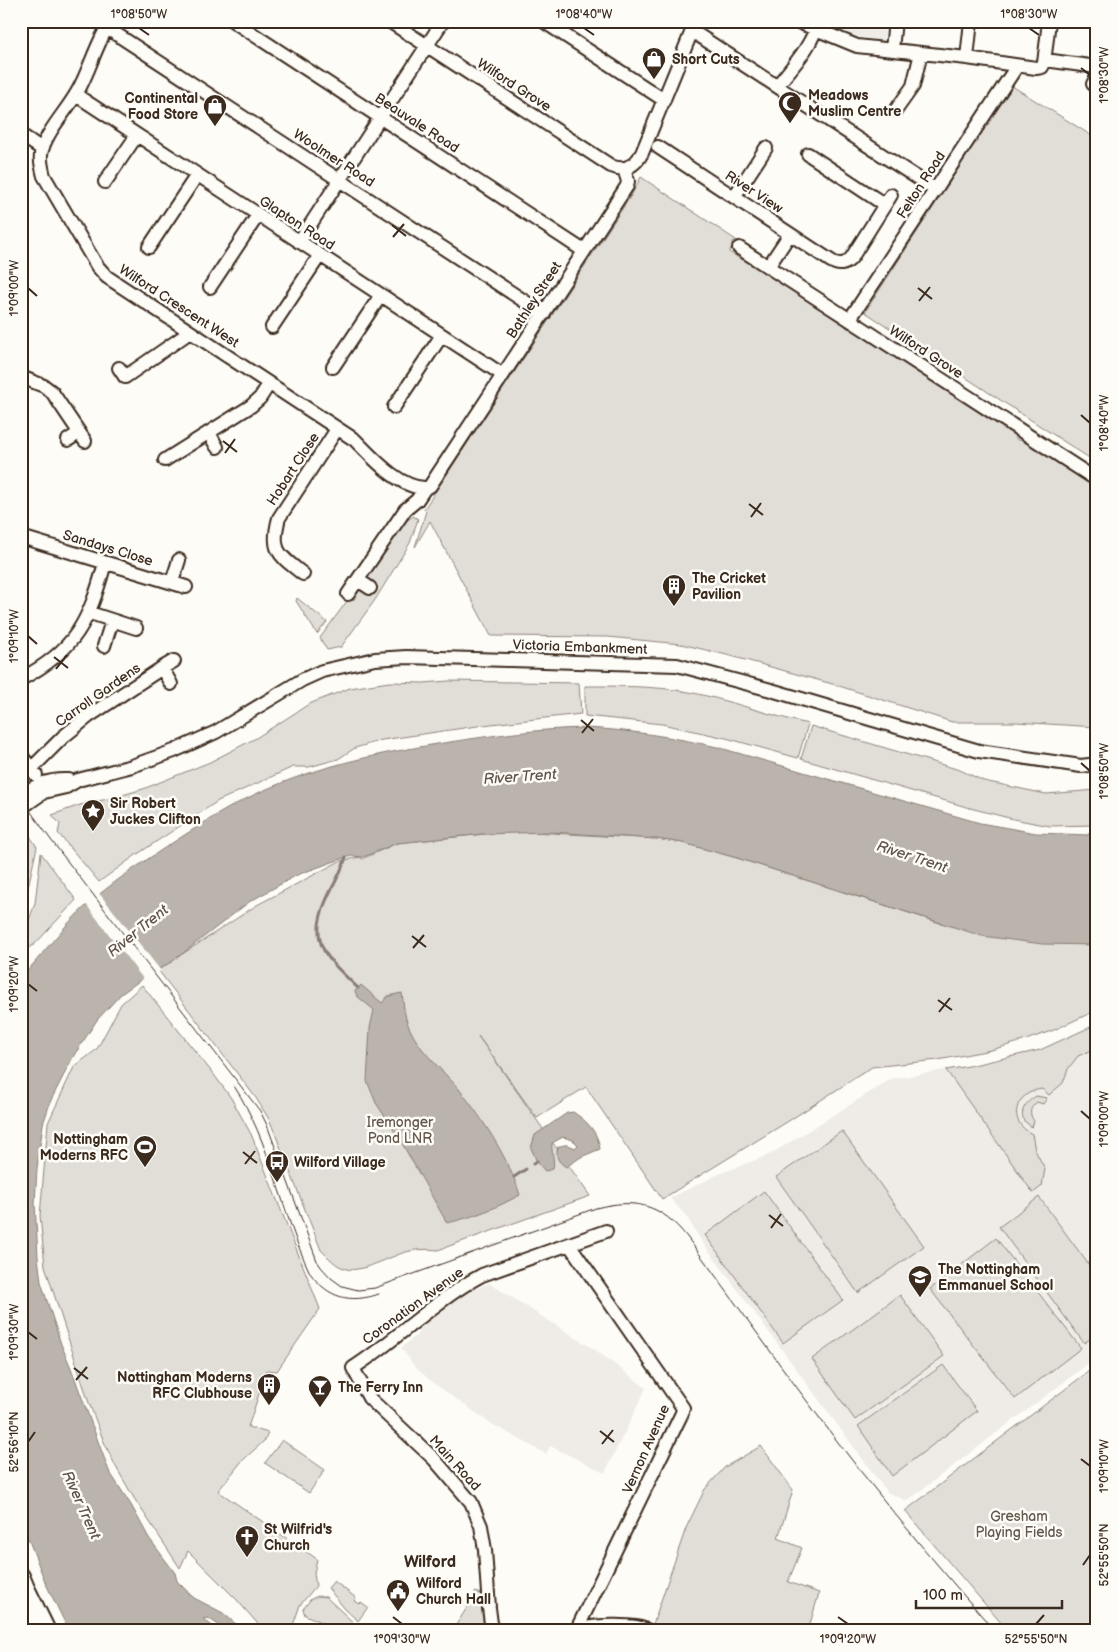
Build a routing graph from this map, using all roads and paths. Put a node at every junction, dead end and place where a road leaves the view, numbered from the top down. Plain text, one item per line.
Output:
1 (232, 21) edge
2 (389, 21) edge
3 (443, 21) edge
4 (543, 21) edge
5 (796, 21) edge
6 (895, 21) edge
7 (971, 21) edge
8 (1049, 21) edge
9 (109, 24) edge
10 (694, 26) edge
11 (817, 26) edge
12 (426, 46) junction
13 (892, 49) junction
14 (921, 53) junction
15 (967, 58) junction
16 (1045, 60) junction
17 (1016, 66) junction
18 (1097, 67) edge
19 (777, 86) junction
20 (76, 95) junction
21 (664, 100) junction
22 (896, 110) dead end
23 (380, 117) junction
24 (21, 135) edge
25 (137, 135) junction
26 (658, 147) dead end
27 (766, 148) dead end
28 (42, 149) junction
29 (808, 154) dead end
30 (624, 169) junction
31 (197, 174) junction
32 (339, 179) junction
33 (105, 182) dead end
34 (936, 190) junction
35 (734, 197) junction
36 (258, 215) junction
37 (790, 234) junction
38 (300, 242) junction
39 (149, 247) dead end
40 (739, 248) dead end
41 (584, 251) junction
42 (320, 255) junction
43 (768, 267) junction
44 (210, 287) dead end
45 (381, 295) junction
46 (544, 314) junction
47 (850, 319) junction
48 (272, 327) dead end
49 (190, 332) junction
50 (442, 335) junction
51 (333, 366) dead end
52 (119, 368) dead end
53 (503, 375) junction
54 (21, 377) edge
55 (269, 384) junction
56 (394, 407) dead end
57 (337, 429) junction
58 (209, 433) junction
59 (68, 440) dead end
60 (217, 446) dead end
61 (165, 460) dead end
62 (1097, 480) edge
63 (425, 488) junction
64 (21, 537) edge
65 (179, 560) dead end
66 (105, 563) junction
67 (303, 574) dead end
68 (358, 580) junction
69 (172, 582) junction
70 (186, 587) dead end
71 (370, 588) dead end
72 (348, 594) dead end
73 (90, 612) junction
74 (112, 621) junction
75 (136, 628) dead end
76 (104, 646) dead end
77 (174, 660) dead end
78 (162, 668) junction
79 (21, 679) edge
80 (171, 684) dead end
81 (21, 755) edge
82 (1097, 764) edge
83 (32, 768) junction
84 (42, 788) junction
85 (21, 795) edge
86 (21, 808) edge
87 (606, 1231) dead end
88 (568, 1244) junction
89 (353, 1368) joint
90 (21, 1576) edge
91 (21, 1606) edge
92 (576, 1630) edge
93 (34, 1631) edge
94 (47, 1631) edge
95 (492, 1631) edge
96 (649, 1631) edge

1 - 23 street, Beauvale Road
2 - 12 street, Wilford Grove
3 - 12 street
4 - 21 street
5 - 11 street
6 - 13 street
7 - 15 street
8 - 16 street
9 - 20 street
9 - 32 street, Woolmer Road
10 - 19 street
10 - 21 street
11 - 13 street
11 - 19 street
12 - 23 street
12 - 30 street, Wilford Grove
13 - 14 street
14 - 15 street
14 - 22 street
15 - 17 street
16 - 17 street
16 - 18 street
17 - 34 street, Felton Road
19 - 34 street
20 - 25 street, Glapton Road
20 - 28 street
21 - 30 street
23 - 32 street
23 - 41 street, Beauvale Road
24 - 28 street
25 - 31 street, Glapton Road
25 - 33 street
26 - 35 street, River View
27 - 35 street
28 - 49 street, Wilford Crescent West
29 - 37 street, River View
30 - 41 street, Bathley Street
31 - 36 street, Glapton Road
31 - 39 street
32 - 38 street
32 - 46 street, Woolmer Road
34 - 47 street, Felton Road
35 - 37 street, River View
36 - 38 street, Glapton Road
36 - 44 street
37 - 43 street
38 - 42 street, Glapton Road
40 - 43 street, Wilford Grove
41 - 46 street, Bathley Street
42 - 45 street, Glapton Road
42 - 48 street
43 - 47 street, Wilford Grove
45 - 50 street, Glapton Road
45 - 51 street
46 - 53 street, Bathley Street
47 - 62 street, Wilford Grove
49 - 52 street
49 - 55 street, Wilford Crescent West
50 - 53 street, Glapton Road
50 - 56 street
53 - 63 street, Bathley Street
54 - 59 street
55 - 57 street, Wilford Crescent West
55 - 58 street
57 - 63 street, Wilford Crescent West
57 - 67 street, Hobart Close
58 - 60 street
58 - 61 street
63 - 68 street, Bathley Street
64 - 66 street, Sandays Close
65 - 69 street
66 - 69 street, Sandays Close
66 - 73 street
68 - 71 street
68 - 72 street, Bathley Street
69 - 70 street, Sandays Close
73 - 74 street
73 - 79 street
74 - 75 street
74 - 76 street
77 - 78 street, Carroll Gardens
78 - 80 street, Carroll Gardens
78 - 83 street, Carroll Gardens
81 - 83 street
82 - 84 street, Victoria Embankment
83 - 84 street
84 - 85 street
84 - 86 street
87 - 88 street, Coronation Avenue
88 - 89 street, Coronation Avenue
88 - 92 street, Vernon Avenue
89 - 95 street, Main Road
90 - 94 main road
91 - 93 main road
92 - 96 street

